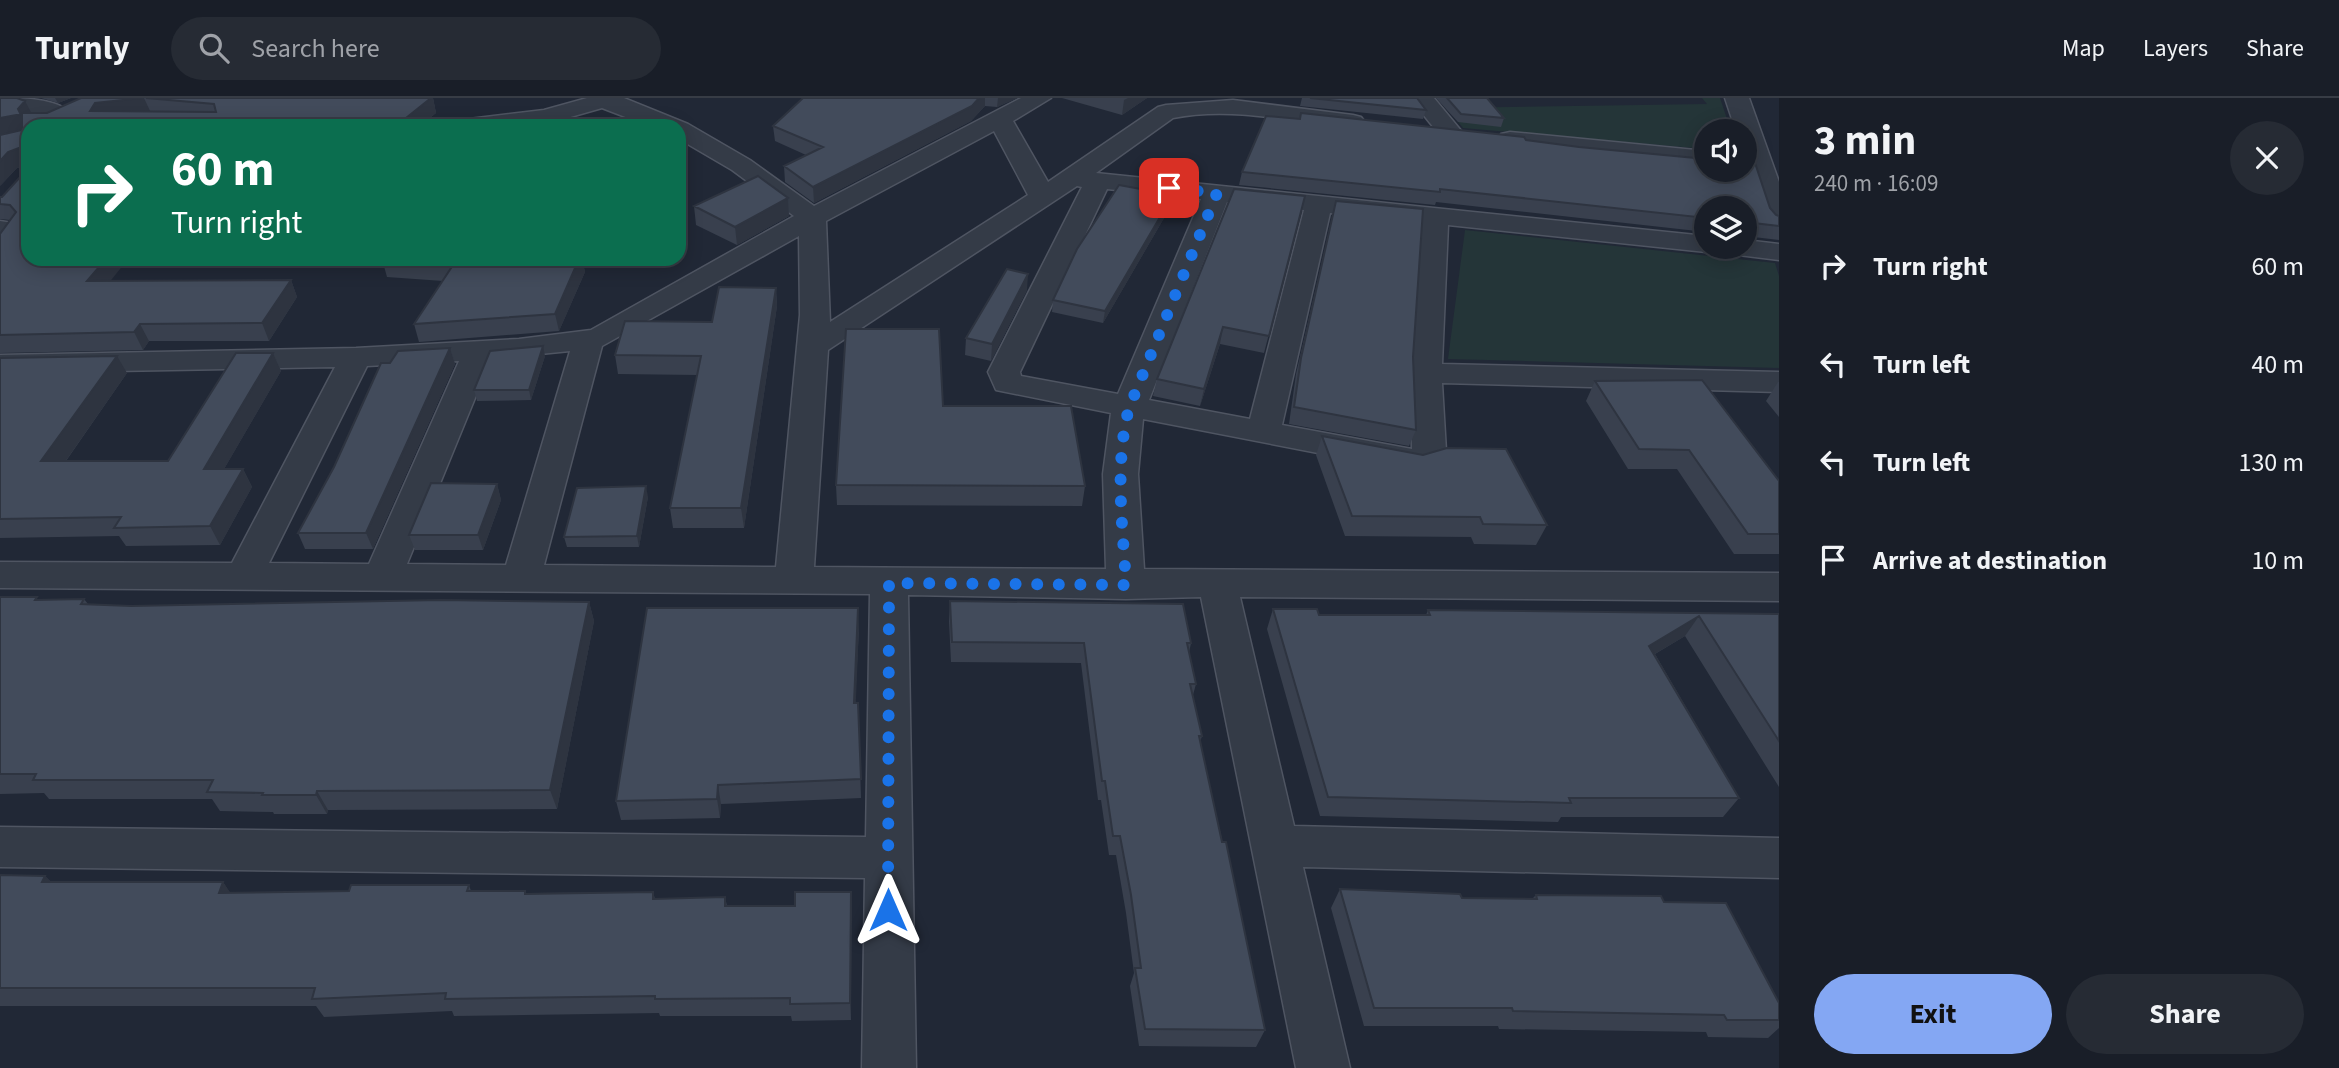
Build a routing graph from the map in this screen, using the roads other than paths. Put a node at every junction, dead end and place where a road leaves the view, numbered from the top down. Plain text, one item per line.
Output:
1 (10, 98) edge
2 (1039, 98) edge
3 (1229, 98) edge
4 (1422, 98) edge
5 (1737, 98) edge
6 (608, 99) edge
7 (84, 103) edge
8 (1190, 107) junction
9 (47, 119) edge
10 (51, 119) edge
11 (529, 119) edge
12 (655, 119) edge
13 (1000, 119) junction
14 (1742, 119) edge
15 (1370, 124) edge
16 (1424, 130) edge
17 (686, 133) edge
18 (1451, 133) junction
19 (1694, 158) edge
20 (1757, 174) edge
21 (1085, 179) junction
22 (1217, 193) junction
23 (1042, 196) junction
24 (1319, 204) junction
25 (1435, 216) junction
26 (812, 217) junction
27 (1779, 220) edge
28 (0, 229) edge
29 (0, 242) edge
30 (1694, 243) edge
31 (1757, 249) edge
32 (1779, 251) edge
33 (588, 341) junction
34 (811, 347) junction
35 (479, 350) junction
36 (356, 357) junction
37 (0, 364) edge
38 (1426, 373) junction
39 (1779, 382) edge
40 (1129, 408) junction
41 (1264, 432) junction
42 (0, 575) edge
43 (243, 578) junction
44 (382, 579) junction
45 (521, 580) junction
46 (794, 581) junction
47 (889, 583) junction
48 (1126, 585) junction
49 (1218, 585) junction
50 (1779, 587) edge
51 (1274, 846) junction
52 (0, 847) edge
53 (888, 858) junction
54 (1779, 858) edge
55 (889, 1068) edge
56 (1323, 1068) edge

1 - 9 street
2 - 13 street
3 - 8 street
4 - 18 street
5 - 14 street
6 - 11 street
6 - 12 street
7 - 10 street
8 - 15 street
8 - 21 street
13 - 23 street
13 - 26 street
16 - 18 street
17 - 26 street
18 - 19 street
20 - 27 street
21 - 22 street
21 - 23 street
21 - 40 street
22 - 24 street
22 - 40 street
23 - 34 street
24 - 25 street
24 - 41 street
25 - 30 street
25 - 38 street
26 - 33 street
26 - 34 street
28 - 29 street
31 - 32 street
33 - 35 street
33 - 45 street
34 - 46 street
35 - 36 street
35 - 44 street
36 - 37 street
36 - 43 street
38 - 39 street
38 - 41 street
40 - 41 street
40 - 48 street
42 - 43 street
43 - 44 street
44 - 45 street
45 - 46 street
46 - 47 street
47 - 48 street
47 - 53 street
48 - 49 street
49 - 50 street
49 - 51 street
51 - 54 street
51 - 56 street
52 - 53 street
53 - 55 street

